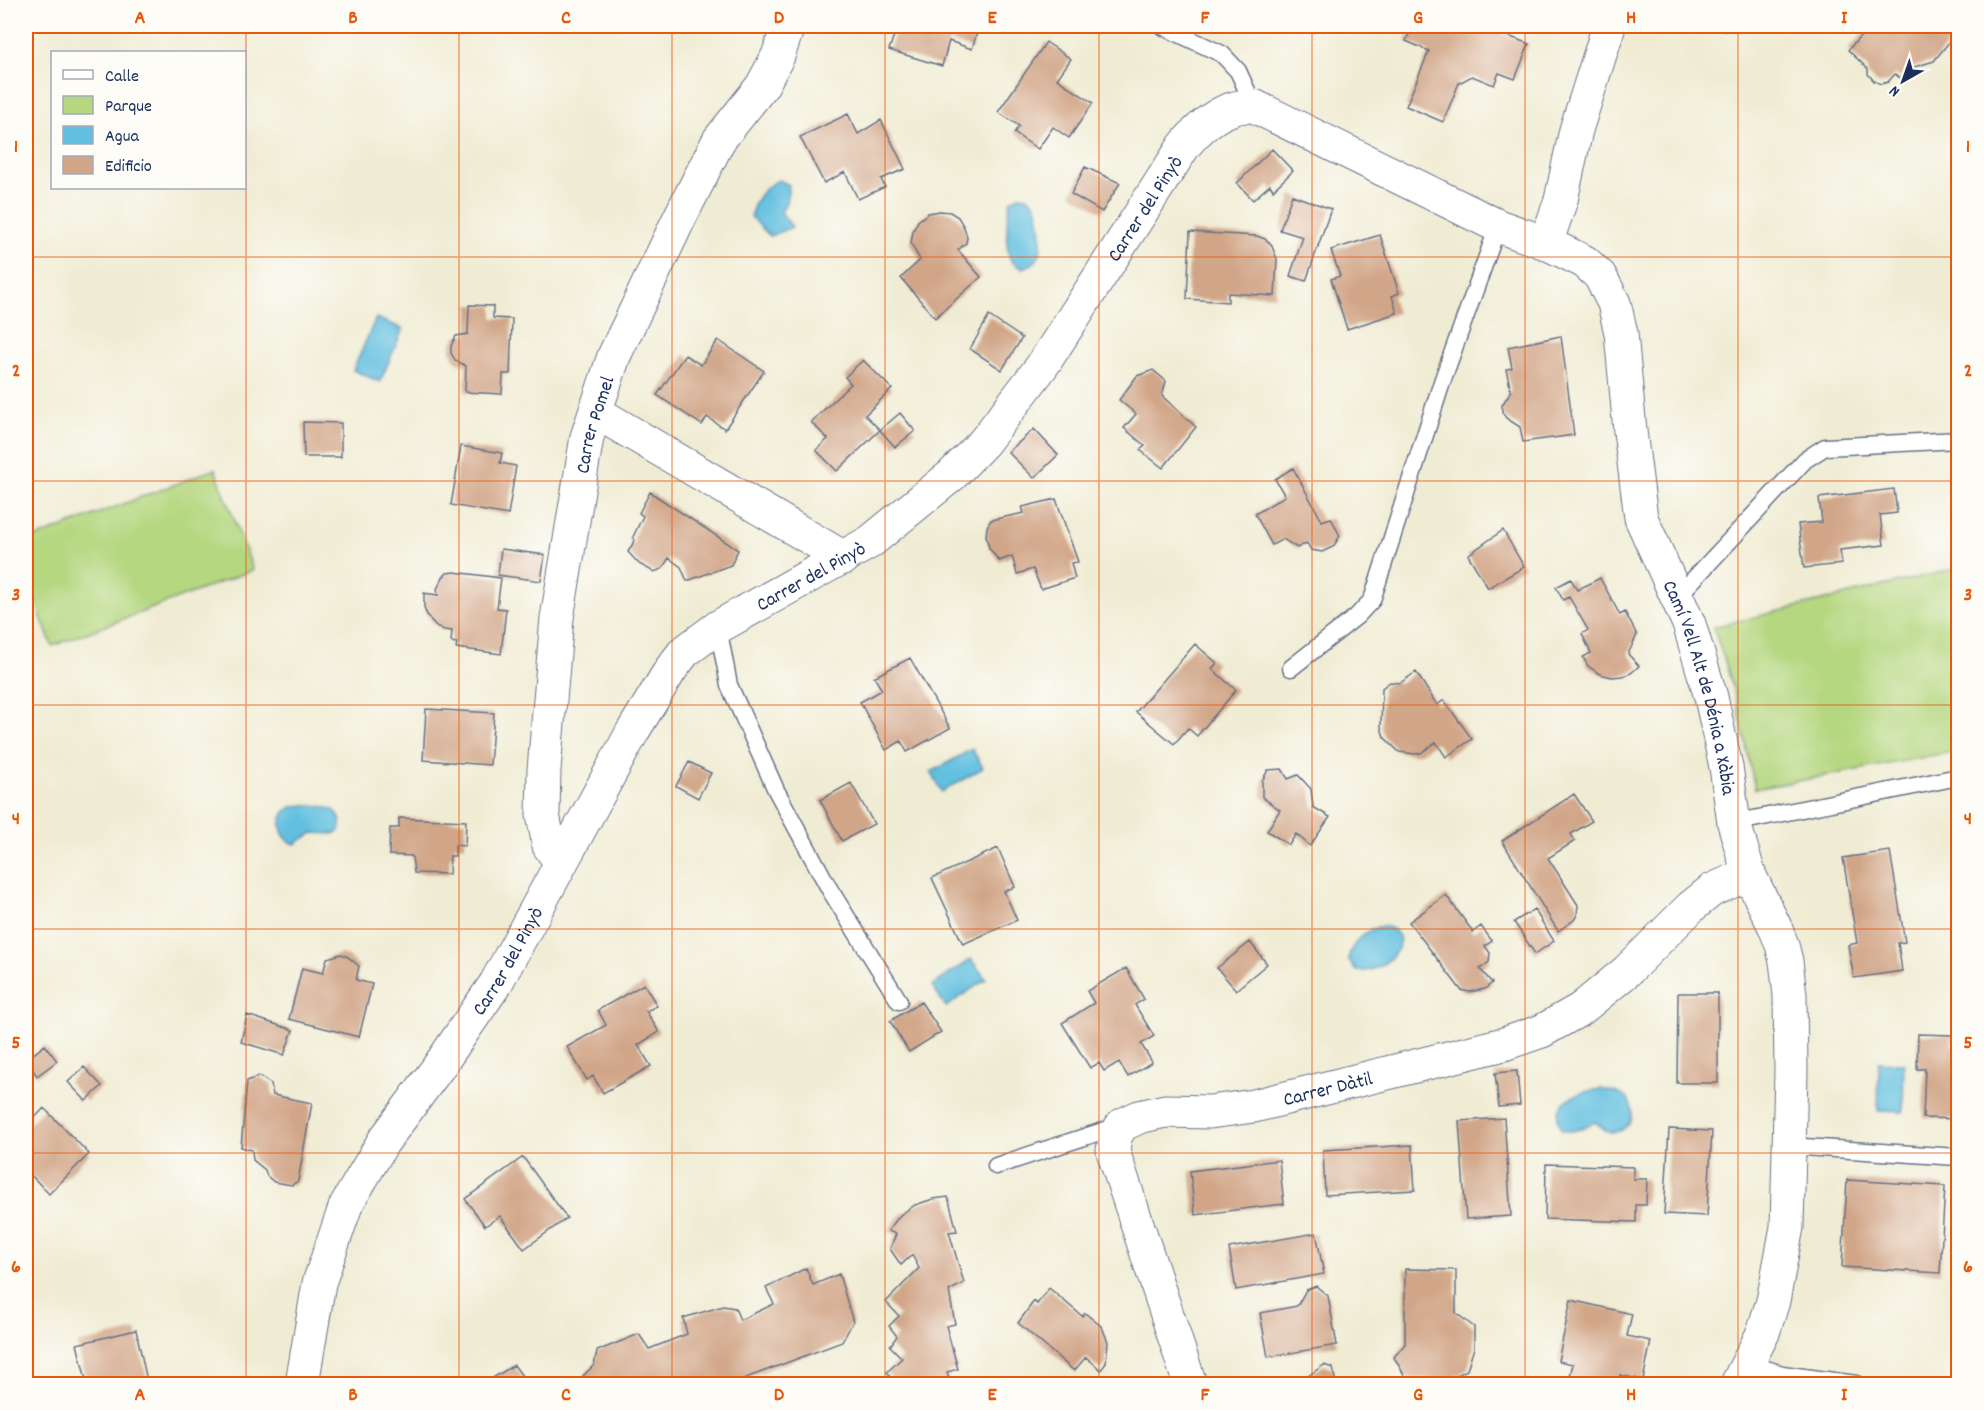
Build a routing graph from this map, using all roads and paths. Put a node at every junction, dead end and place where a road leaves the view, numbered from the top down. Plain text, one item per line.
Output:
1 (788, 26) edge
2 (1162, 26) edge
3 (1610, 26) edge
4 (1254, 106) junction
5 (1498, 226) junction
6 (1546, 243) junction
7 (596, 412) junction
8 (1959, 440) edge
9 (844, 558) junction
10 (1677, 597) junction
11 (718, 627) junction
12 (1291, 668) dead end
13 (1959, 777) edge
14 (1734, 823) junction
15 (561, 863) junction
16 (1749, 874) junction
17 (899, 1001) dead end
18 (1122, 1125) junction
19 (1789, 1146) junction
20 (1959, 1157) edge
21 (996, 1166) dead end
22 (1742, 1374) edge
23 (302, 1384) edge
24 (1190, 1384) edge
25 (1856, 1384) edge

1 - 7 street, Carrer Pomel
2 - 4 lane
3 - 6 street
4 - 5 street
4 - 9 street, Carrer del Pinyò
5 - 6 street
5 - 12 lane
6 - 10 street, Camí Vell Alt de Dénia a Xàbia
7 - 9 street
7 - 15 street, Carrer Pomel
8 - 10 lane
9 - 11 street, Carrer del Pinyò
10 - 14 street, Camí Vell Alt de Dénia a Xàbia
11 - 15 street, Carrer del Pinyò
11 - 17 lane
13 - 14 lane
14 - 16 street, Camí Vell Alt de Dénia a Xàbia
15 - 23 street, Carrer del Pinyò
16 - 18 street, Carrer Dàtil
16 - 19 street, Camí Vell Alt de Dénia a Xàbia
18 - 21 lane
18 - 24 street
19 - 20 lane
19 - 22 street, Camí Vell Alt de Dénia a Xàbia
22 - 25 lane

